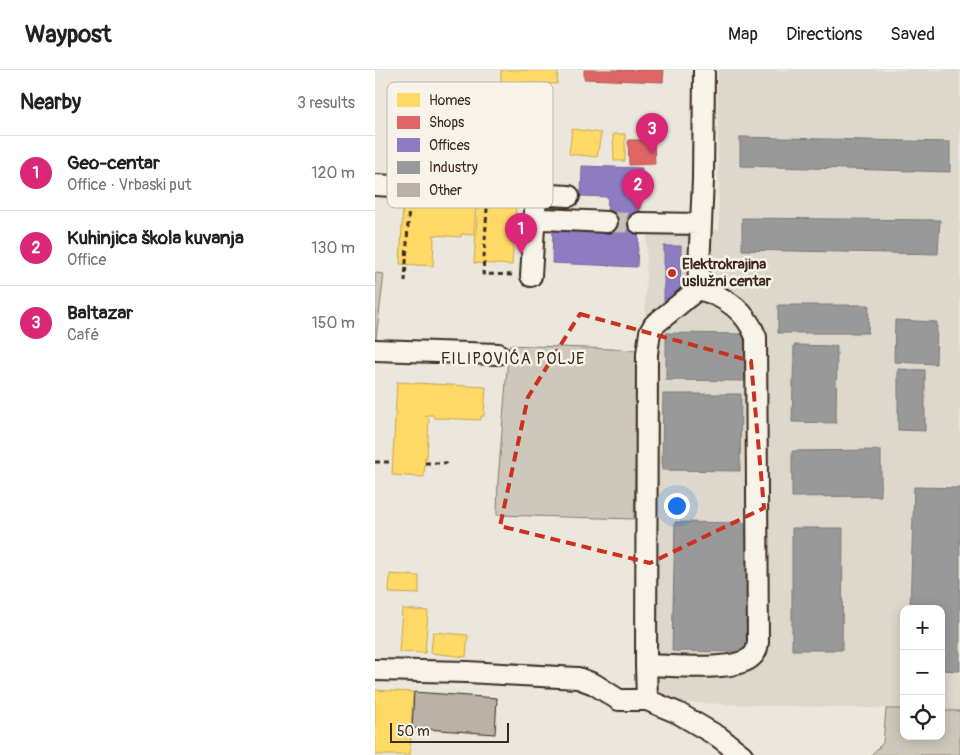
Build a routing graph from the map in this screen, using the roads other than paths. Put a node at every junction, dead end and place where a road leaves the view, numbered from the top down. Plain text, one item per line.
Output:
1 (704, 70) edge
2 (553, 195) edge
3 (569, 196) dead end
4 (535, 208) edge
5 (543, 219) dead end
6 (607, 222) tunnel mouth
7 (639, 223) tunnel mouth
8 (701, 224) junction
9 (531, 276) road end
10 (698, 290) junction
11 (375, 350) edge
12 (498, 354) dead end
13 (646, 665) junction
14 (375, 670) edge
15 (647, 700) junction
16 (742, 755) edge

1 - 8 street
2 - 3 street
4 - 9 street
5 - 6 street
7 - 8 street
8 - 10 street
10 - 13 street
10 - 13 street
11 - 12 street
13 - 15 street
14 - 15 street
15 - 16 street

